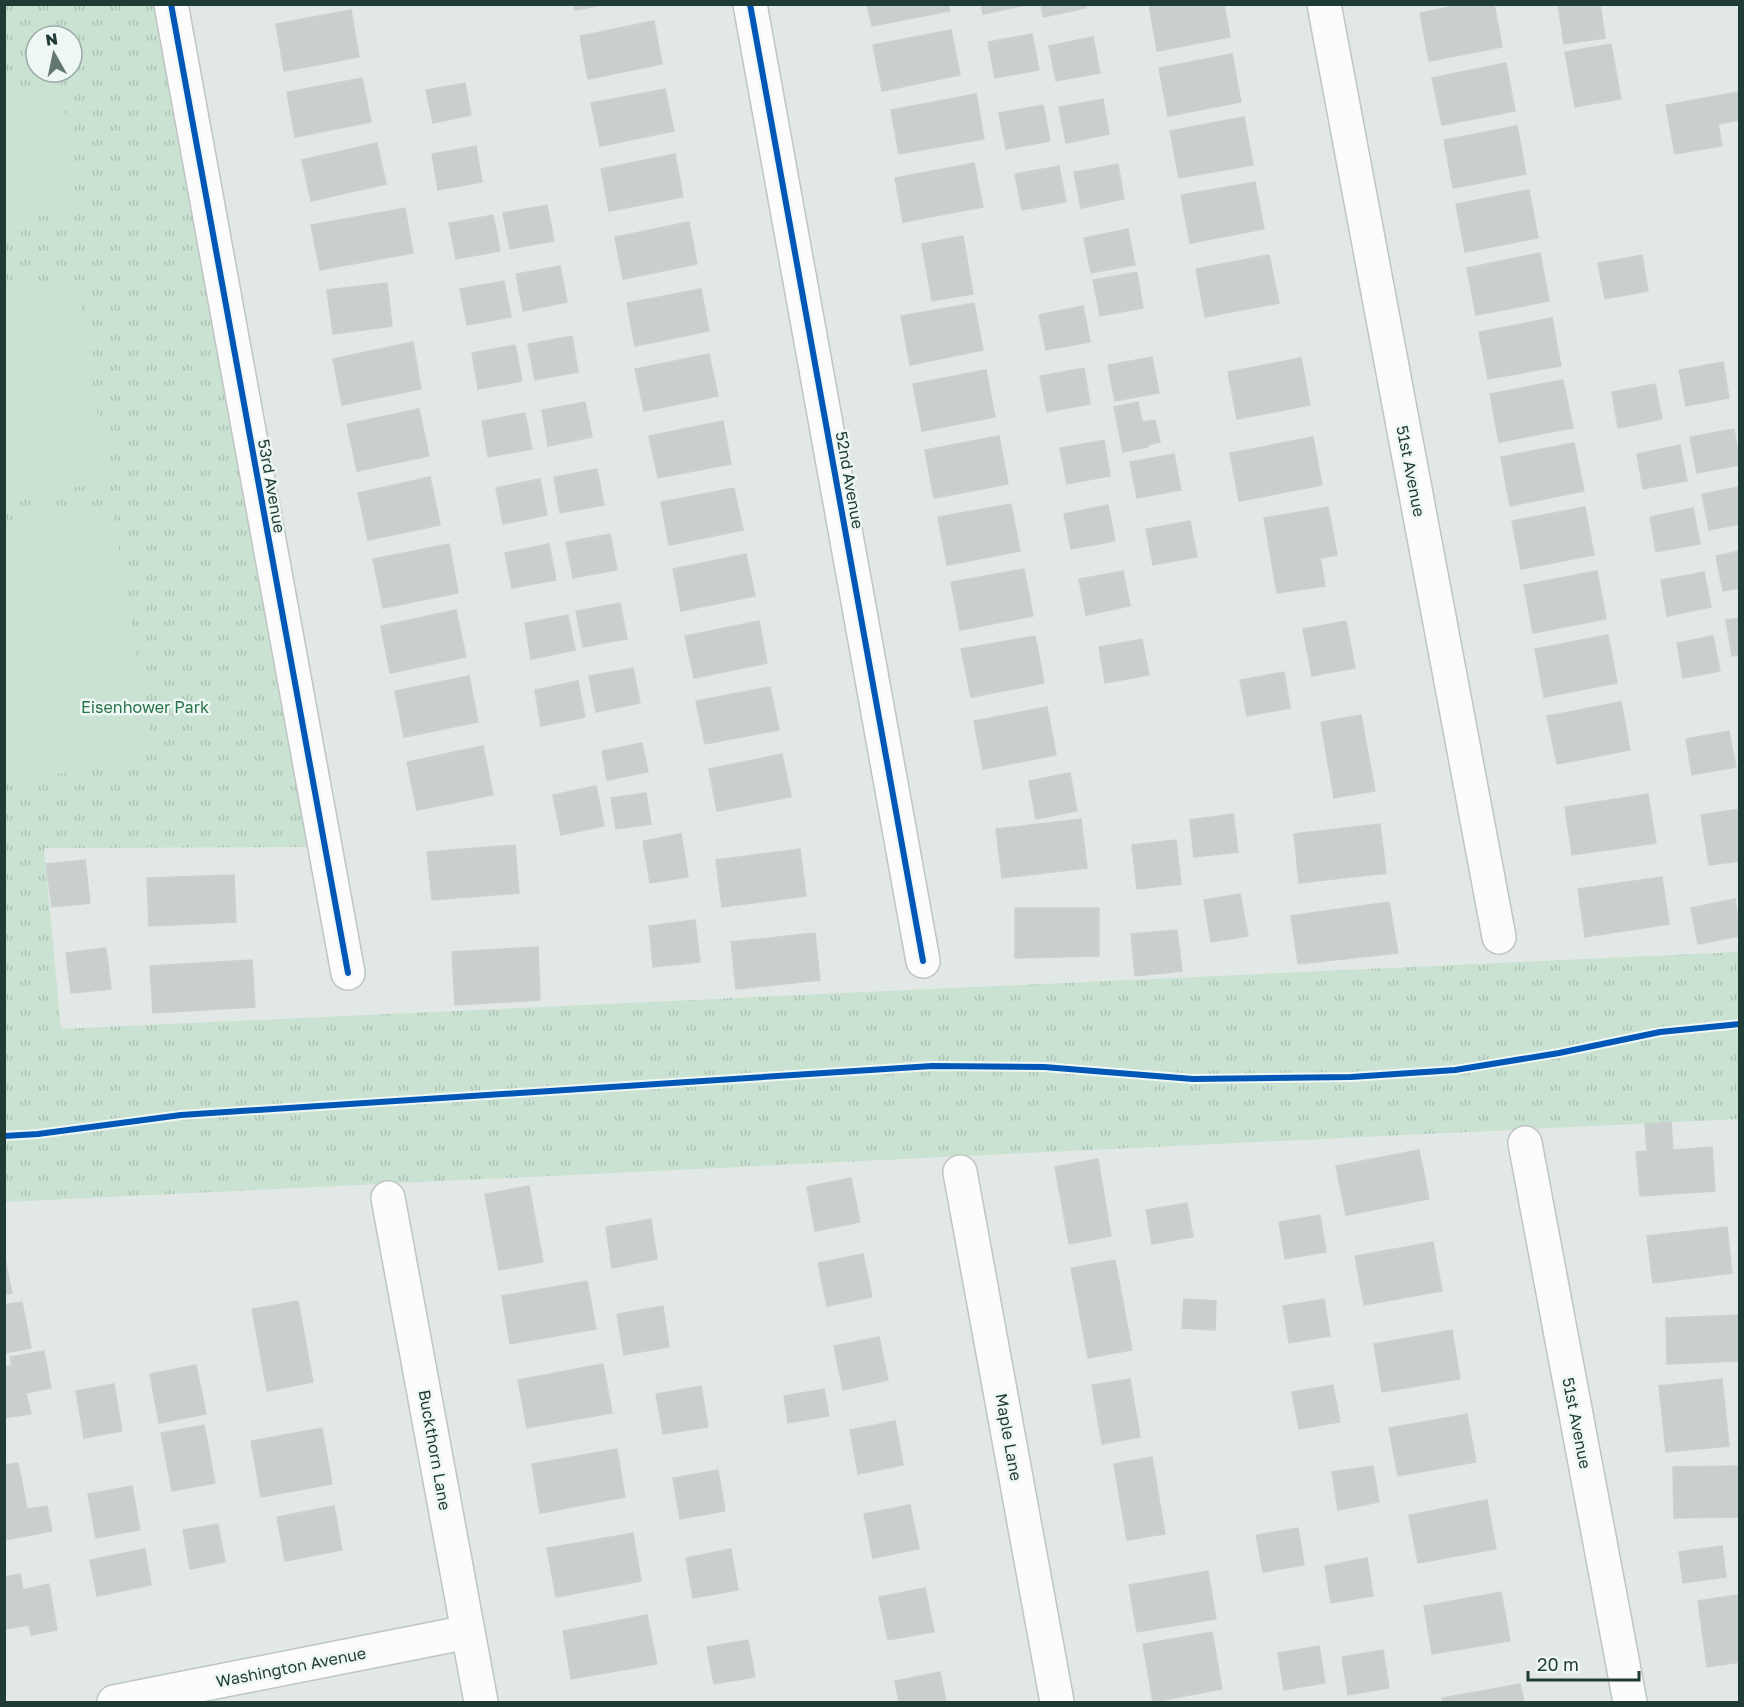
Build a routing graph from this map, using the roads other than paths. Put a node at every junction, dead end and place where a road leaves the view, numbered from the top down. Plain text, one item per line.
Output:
1 (171, 4) edge
2 (750, 4) edge
3 (1324, 4) edge
4 (1499, 938) dead end
5 (923, 961) dead end
6 (348, 973) dead end
7 (1525, 1143) dead end
8 (960, 1172) dead end
9 (388, 1198) dead end
10 (468, 1632) junction
11 (114, 1702) edge
12 (481, 1702) edge
13 (1057, 1702) edge
14 (1630, 1702) edge

1 - 6 street, 53rd Avenue
2 - 5 street, 52nd Avenue
3 - 4 street, 51st Avenue
7 - 14 street, 51st Avenue
8 - 13 street, Maple Lane
9 - 10 street, Buckthorn Lane
10 - 11 street, Washington Avenue
10 - 12 street, Buckthorn Lane

